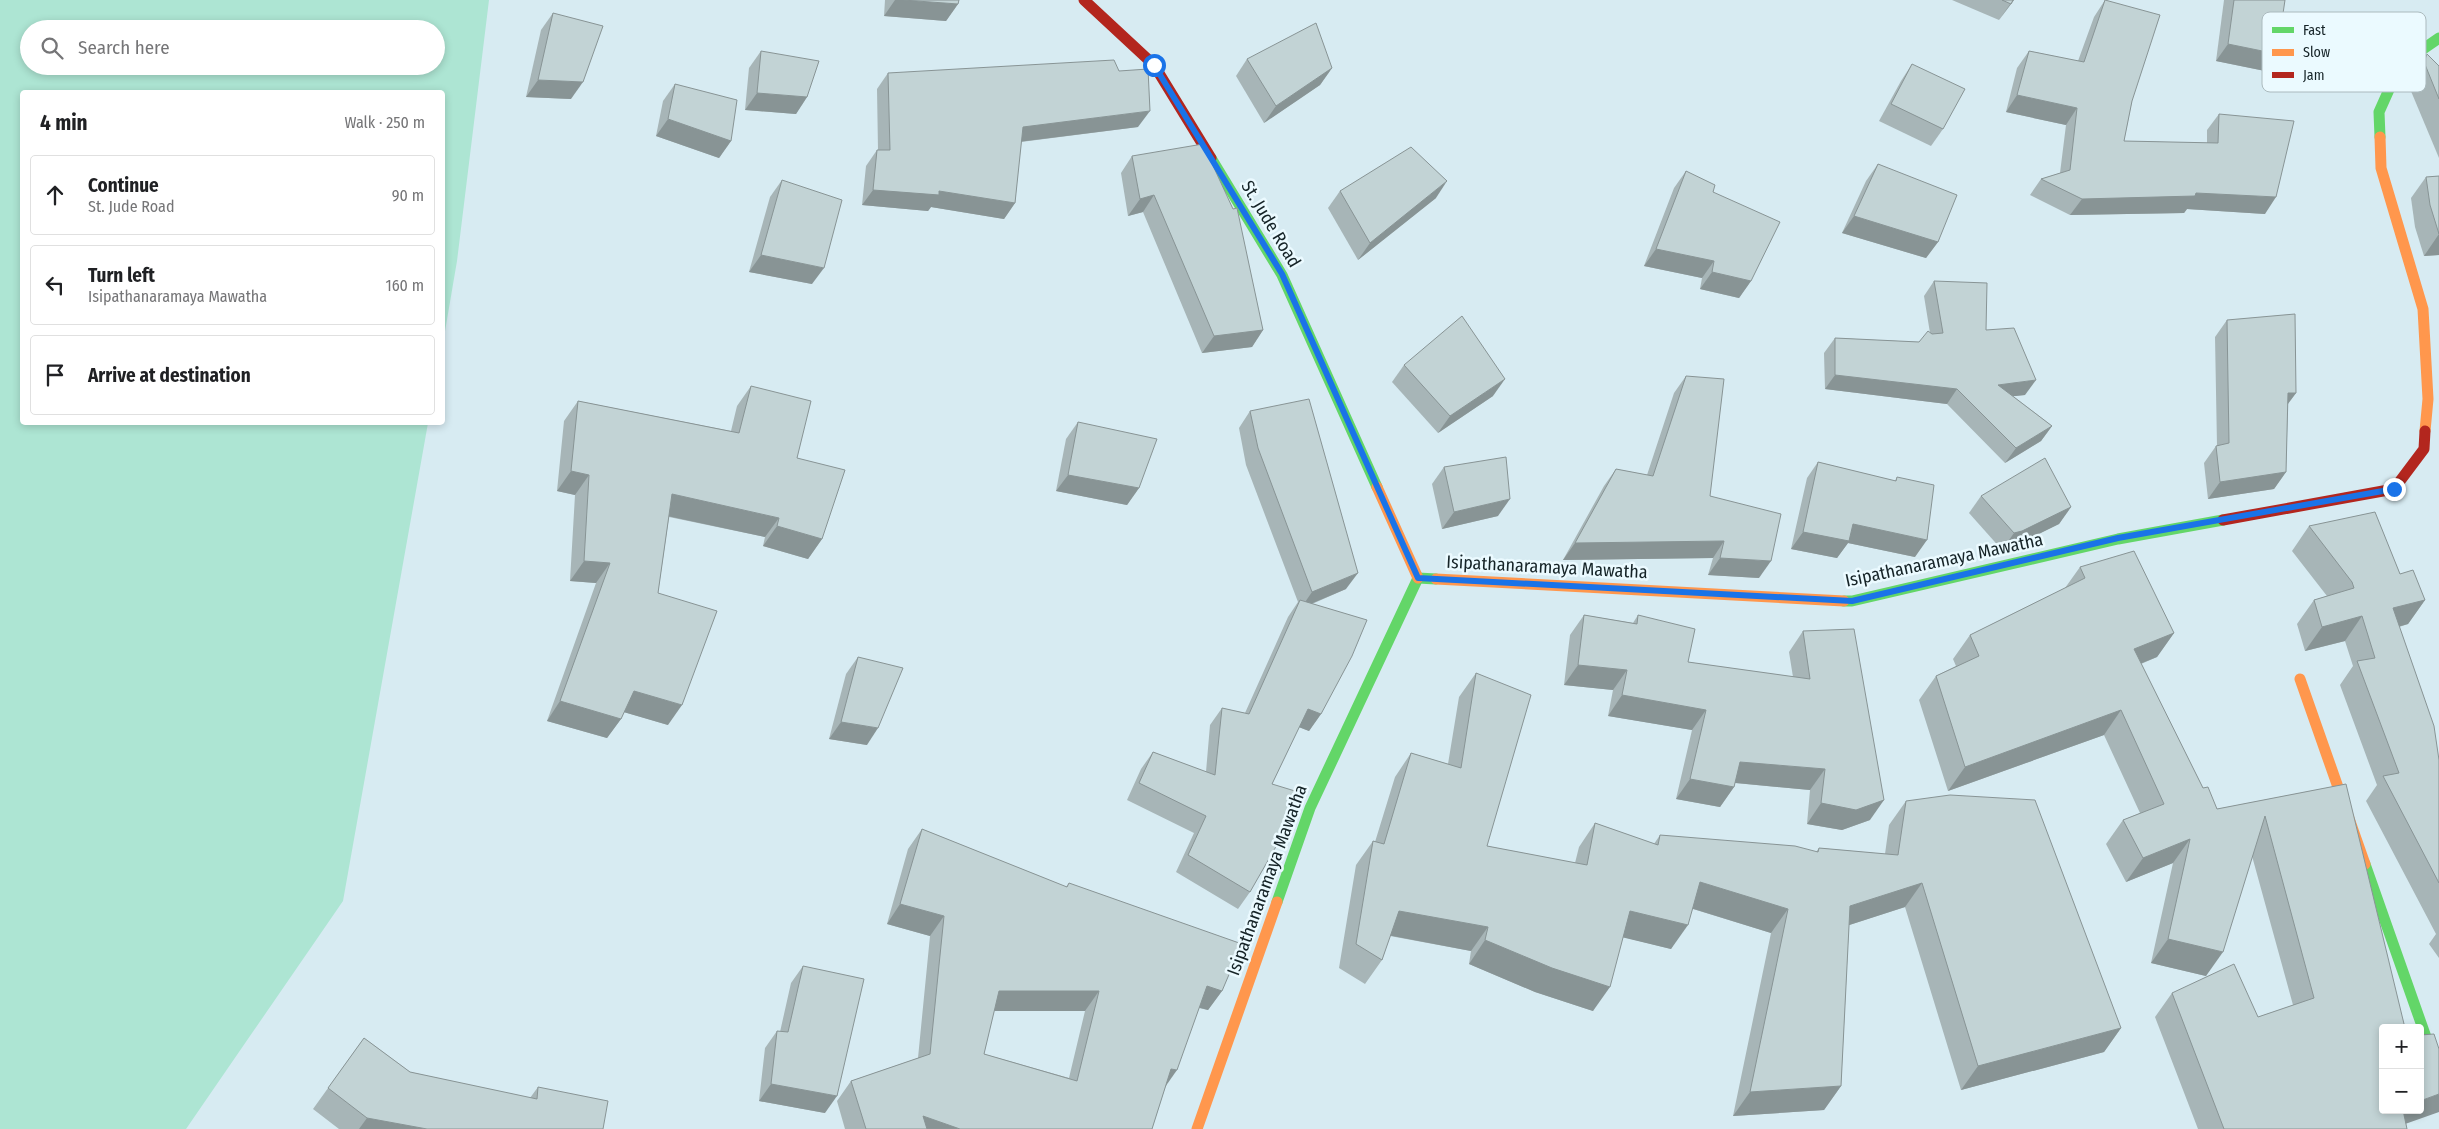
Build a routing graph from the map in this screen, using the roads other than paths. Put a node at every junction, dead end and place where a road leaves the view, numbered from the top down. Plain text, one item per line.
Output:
1 (1084, 0) edge
2 (2439, 38) edge
3 (2426, 47) edge
4 (2388, 92) edge
5 (1418, 578) junction
6 (2300, 679) dead end
7 (2439, 1074) edge
8 (1197, 1129) edge

1 - 5 street, St. Jude Road
2 - 3 street, Isipathanaramaya Mawatha
4 - 5 street, Isipathanaramaya Mawatha
5 - 8 street, Isipathanaramaya Mawatha
6 - 7 street

